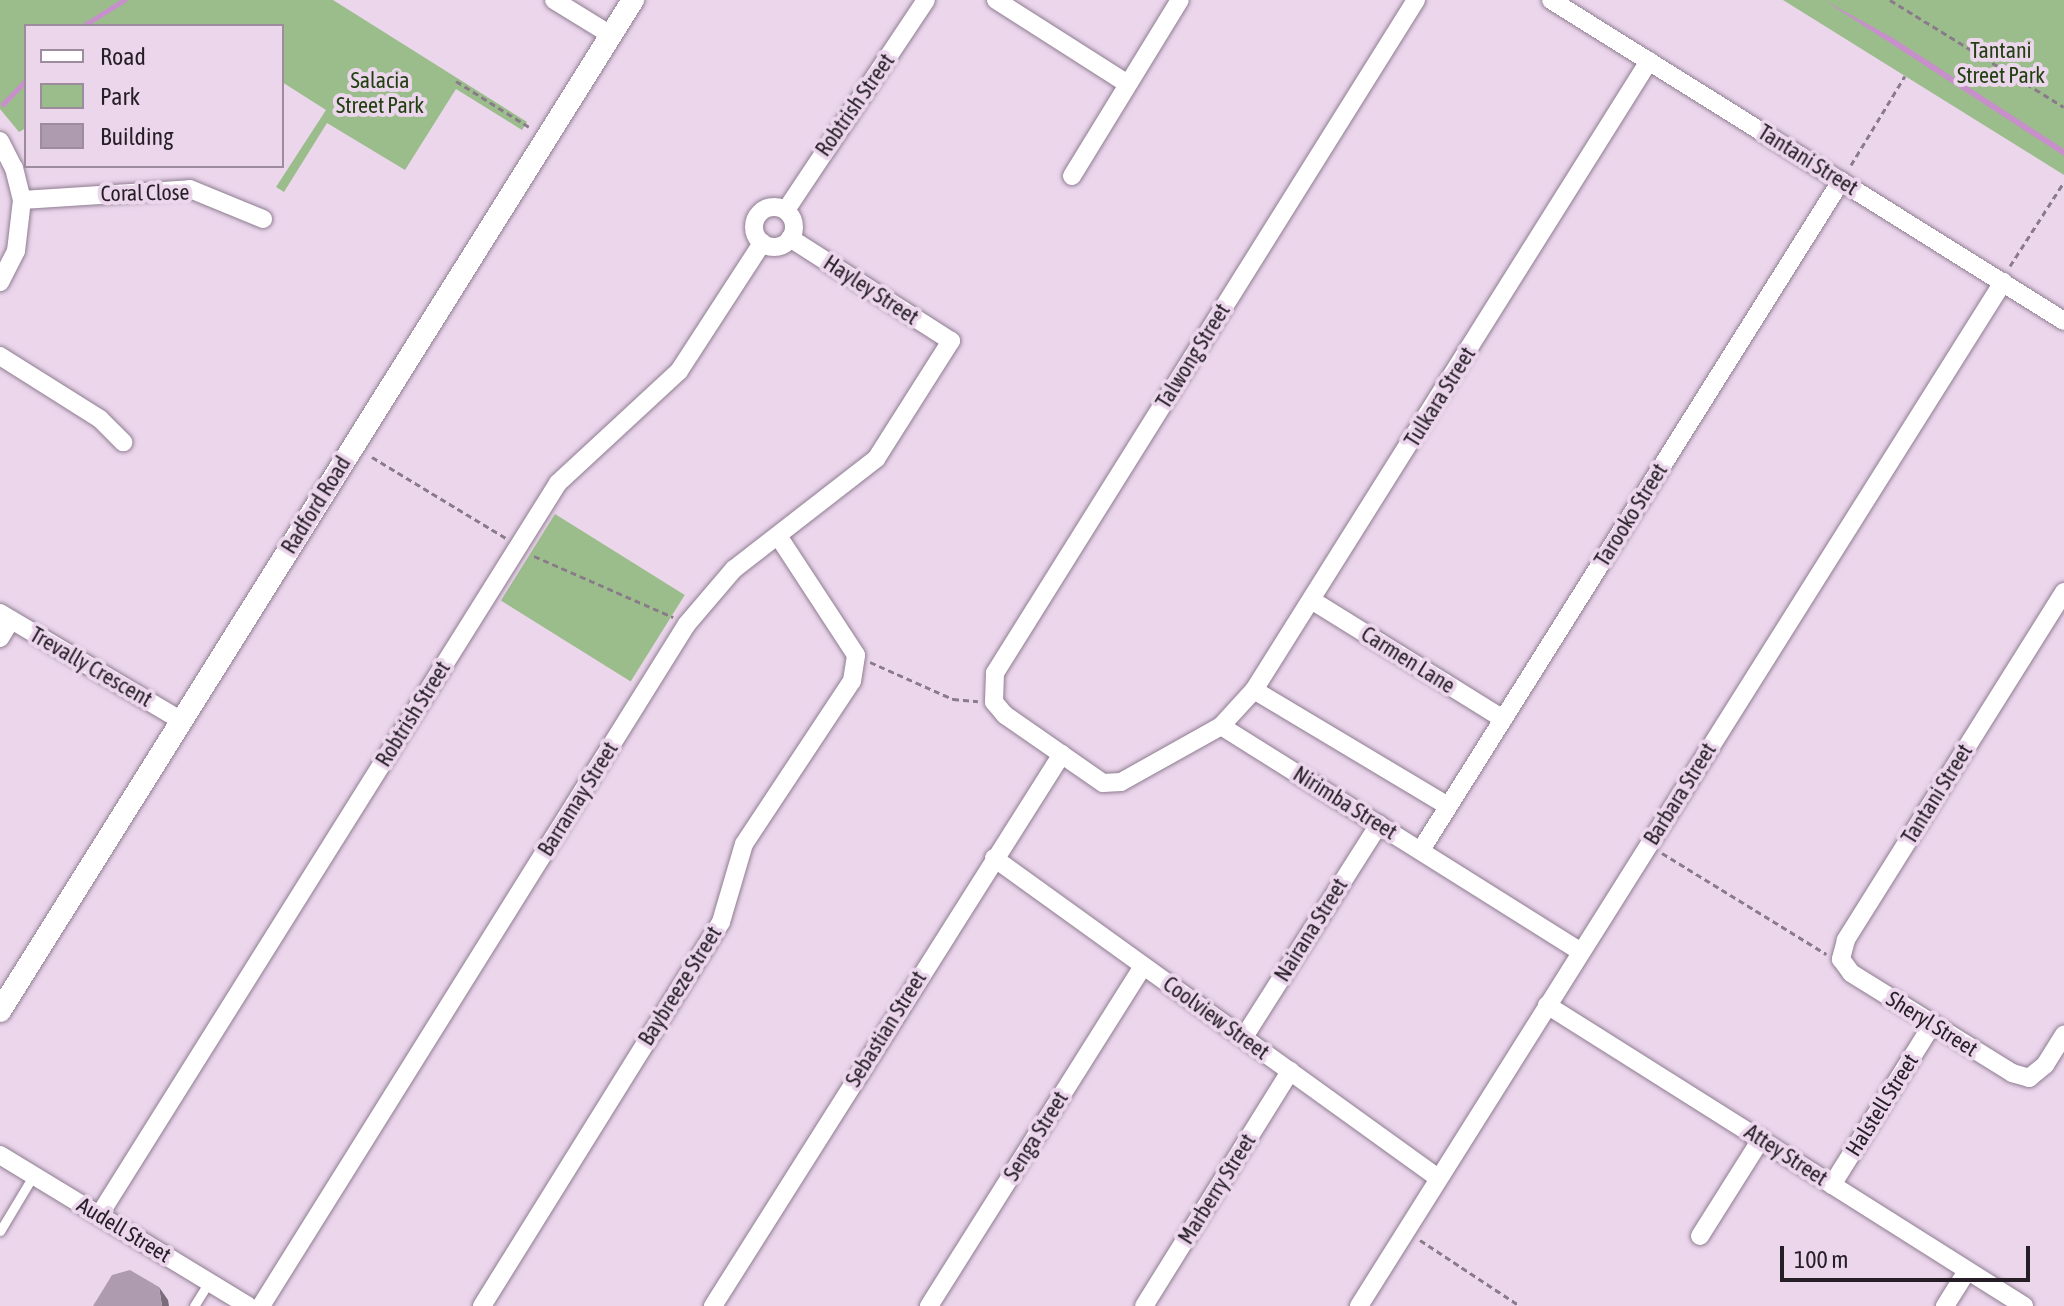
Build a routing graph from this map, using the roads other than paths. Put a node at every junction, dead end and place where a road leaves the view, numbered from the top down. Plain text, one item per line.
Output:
1 (554, 0) edge
2 (633, 0) edge
3 (926, 0) edge
4 (996, 0) edge
5 (1180, 0) edge
6 (1416, 0) edge
7 (1551, 0) edge
8 (611, 35) junction
9 (1649, 61) junction
10 (1128, 84) junction
11 (0, 141) edge
12 (1072, 176) dead end
13 (1841, 181) junction
14 (22, 200) junction
15 (786, 210) junction
16 (263, 219) dead end
17 (790, 238) junction
18 (762, 243) junction
19 (0, 282) edge
20 (2003, 282) junction
21 (2064, 321) edge
22 (951, 341) joint
23 (0, 356) edge
24 (123, 442) dead end
25 (778, 536) junction
26 (2064, 592) edge
27 (1313, 601) junction
28 (5, 617) edge
29 (0, 638) edge
30 (1254, 690) junction
31 (1503, 719) junction
32 (182, 721) junction
33 (1221, 726) junction
34 (1062, 754) junction
35 (1448, 806) junction
36 (1379, 824) junction
37 (1421, 850) junction
38 (994, 858) junction
39 (1580, 951) junction
40 (1841, 959) joint
41 (1143, 966) junction
42 (1547, 1005) junction
43 (0, 1011) edge
44 (1932, 1025) junction
45 (2064, 1034) edge
46 (1244, 1037) junction
47 (1290, 1071) junction
48 (1761, 1139) junction
49 (0, 1155) edge
50 (33, 1176) junction
51 (1438, 1178) junction
52 (1832, 1185) junction
53 (100, 1214) junction
54 (0, 1231) edge
55 (1700, 1236) dead end
56 (1967, 1271) junction
57 (209, 1282) junction
58 (194, 1306) edge
59 (248, 1306) edge
60 (261, 1306) edge
61 (482, 1306) edge
62 (713, 1306) edge
63 (929, 1306) edge
64 (1144, 1306) edge
65 (1359, 1306) edge
66 (1945, 1306) edge
67 (2024, 1306) edge

1 - 8 street
2 - 8 street, Radford Road
3 - 15 street, Robtrish Street
4 - 10 street
5 - 10 street
6 - 34 street, Talwong Street
7 - 9 street, Tantani Street
8 - 32 street, Radford Road
9 - 13 street, Tantani Street
9 - 27 street, Tulkara Street
10 - 12 street
11 - 14 street
13 - 20 street, Tantani Street
13 - 31 street, Tarooko Street
14 - 16 street, Coral Close
14 - 19 street
15 - 17 street
15 - 18 street
17 - 18 street
17 - 22 street, Hayley Street
18 - 53 street, Robtrish Street
20 - 21 street, Tantani Street
20 - 39 street, Barbara Street
22 - 25 street, Barramay Street
23 - 24 street
25 - 60 street, Barramay Street
25 - 61 street, Baybreeze Street
26 - 40 street, Tantani Street
27 - 30 street, Tulkara Street
27 - 31 street, Carmen Lane
28 - 29 street
28 - 32 street, Trevally Crescent
30 - 33 street, Tulkara Street
30 - 35 street
31 - 35 street, Tarooko Street
32 - 43 street, Radford Road
33 - 34 street
33 - 36 street, Nirimba Street
34 - 38 street, Sebastian Street
35 - 37 street, Tarooko Street
36 - 37 street, Nirimba Street
36 - 46 street, Nairana Street
37 - 39 street, Nirimba Street
38 - 41 street, Coolview Street
38 - 62 street, Sebastian Street
39 - 42 street, Barbara Street
40 - 44 street, Sheryl Street
41 - 46 street, Coolview Street
41 - 63 street, Senga Street
42 - 48 street, Attey Street
42 - 51 street, Barbara Street
44 - 45 street, Sheryl Street
44 - 52 street, Halstell Street
46 - 47 street, Coolview Street
47 - 51 street, Coolview Street
47 - 64 street, Marberry Street
48 - 52 street, Attey Street
48 - 55 street
49 - 50 street, Audell Street
50 - 53 street, Audell Street
50 - 54 lane
51 - 65 street, Barbara Street
52 - 56 street, Attey Street
53 - 57 street, Audell Street
56 - 66 street
56 - 67 street, Attey Street
57 - 58 lane
57 - 59 street, Audell Street

